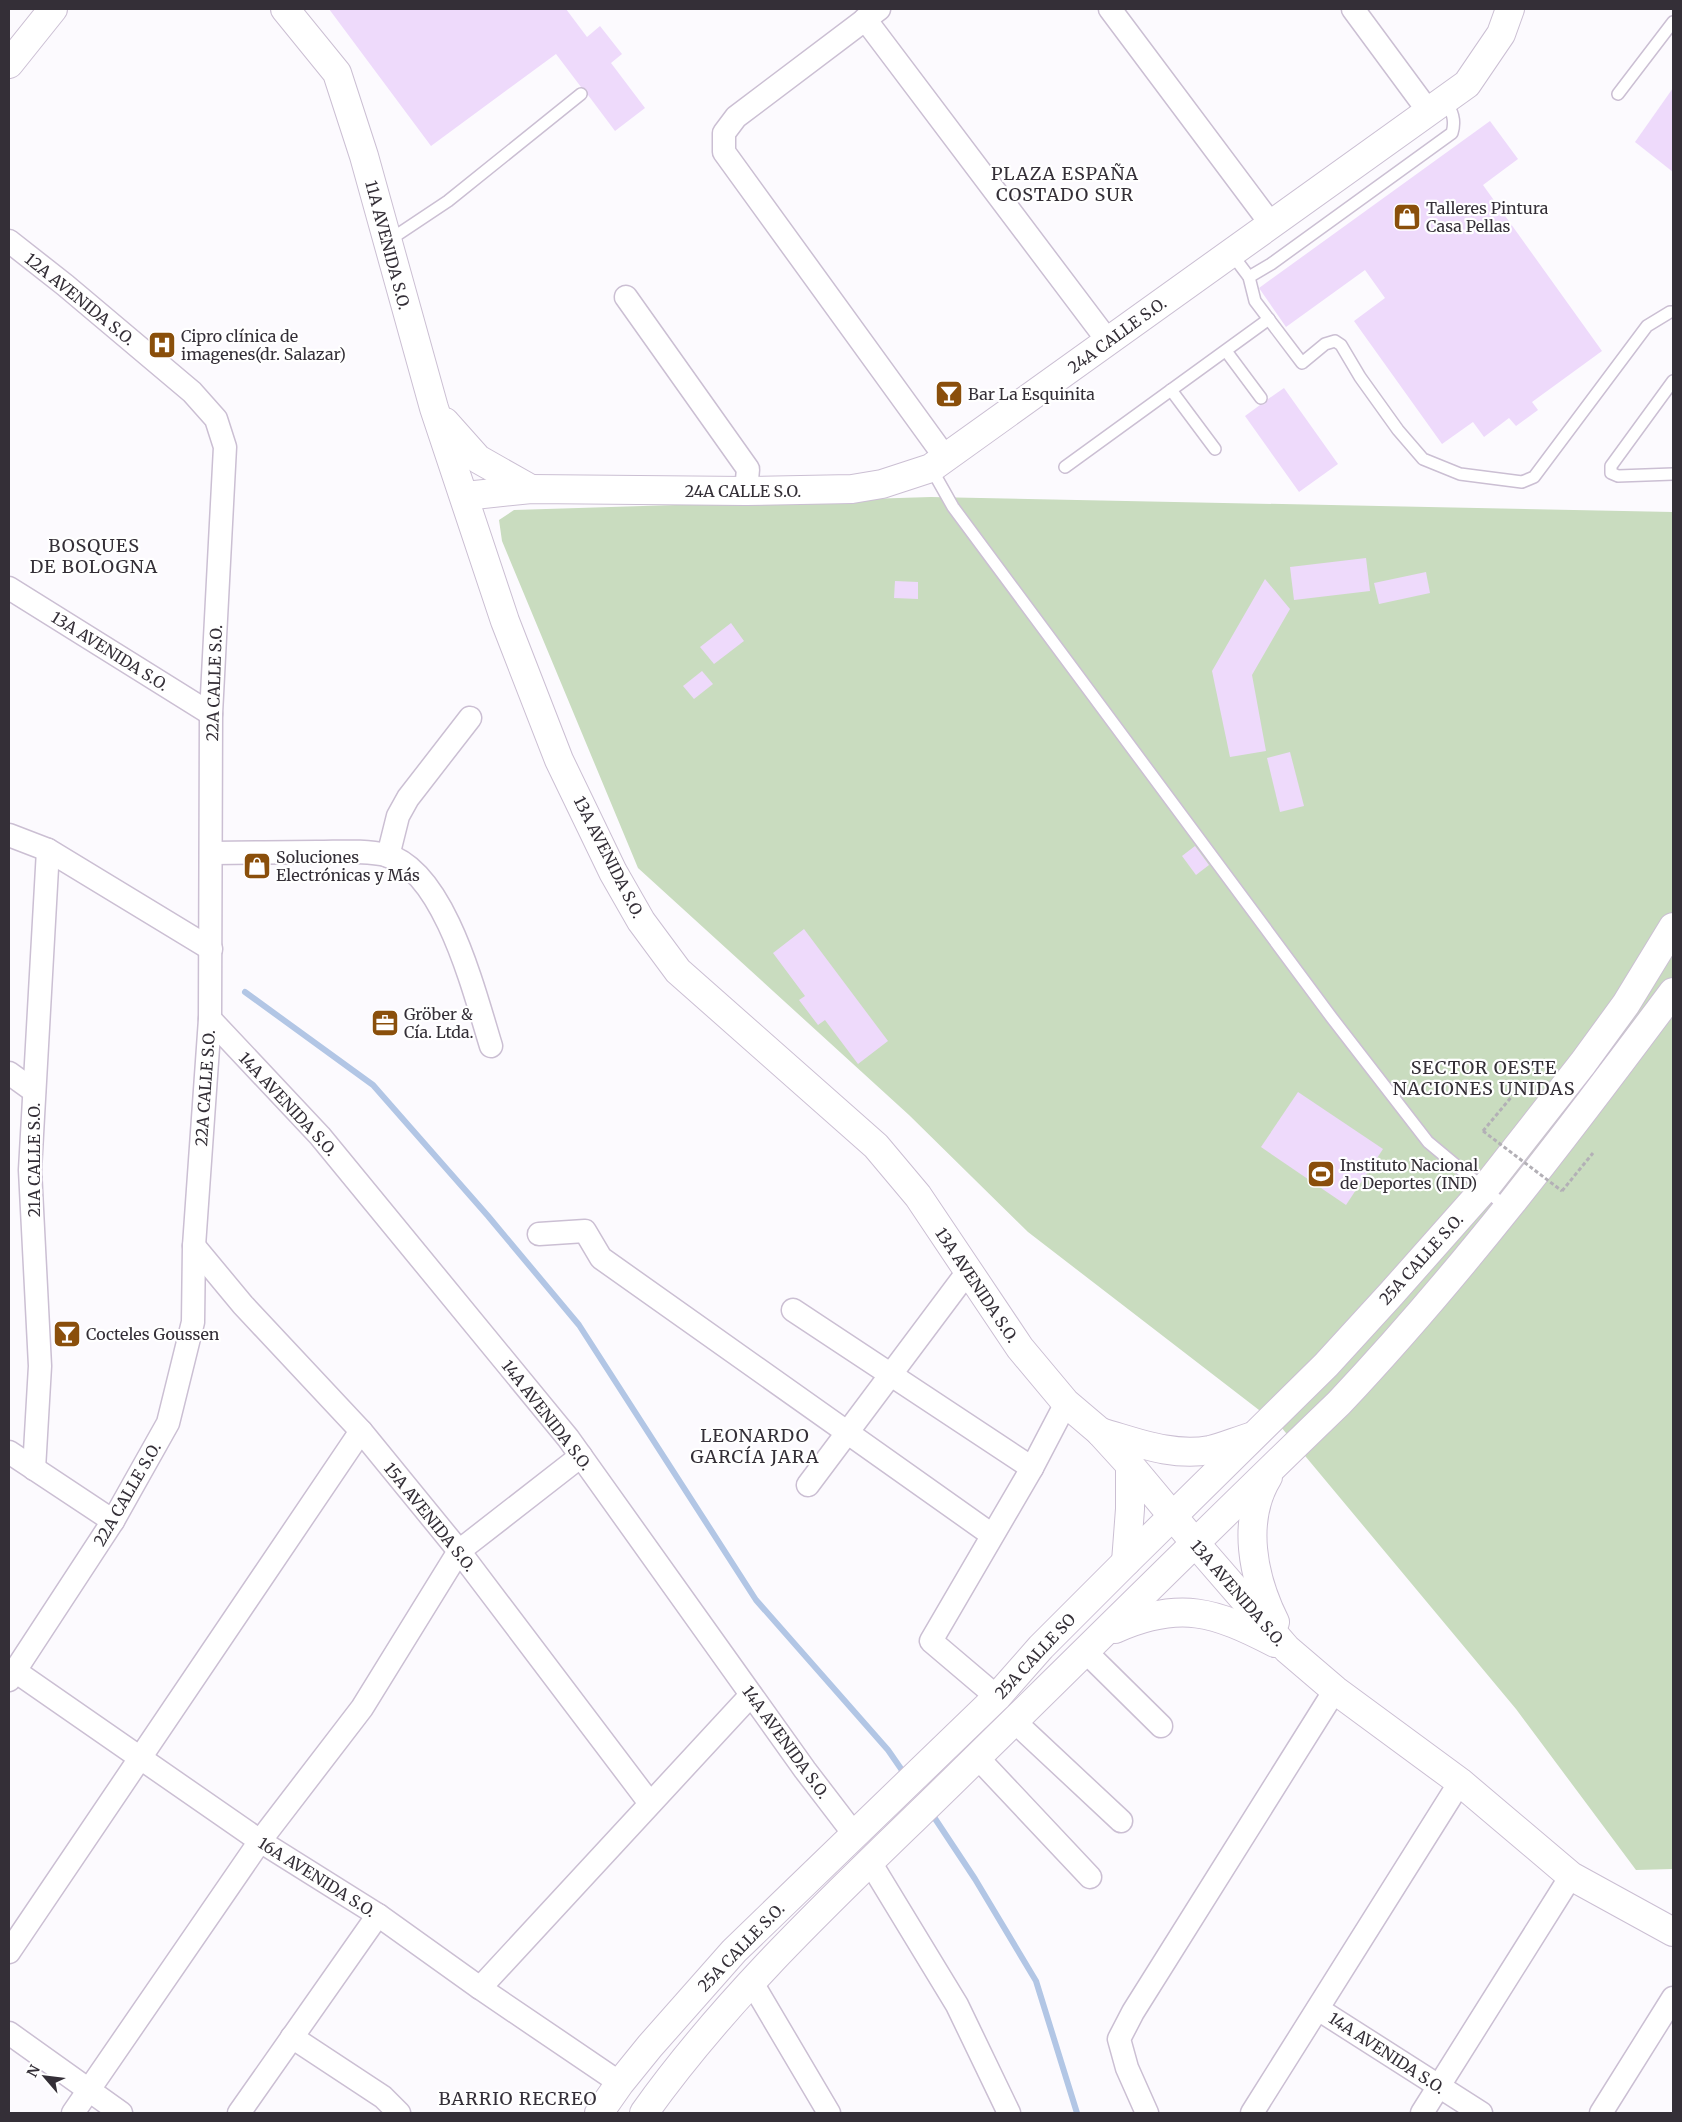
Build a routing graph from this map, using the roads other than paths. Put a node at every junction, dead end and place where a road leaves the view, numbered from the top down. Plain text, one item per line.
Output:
1 (54, 9) edge
2 (285, 9) edge
3 (1110, 9) edge
4 (1353, 9) edge
5 (1510, 9) edge
6 (872, 14) edge
7 (1673, 22) edge
8 (11, 56) edge
9 (581, 94) dead end
10 (1618, 94) dead end
11 (1437, 106) junction
12 (1271, 224) junction
13 (9, 241) edge
14 (387, 242) junction
15 (1231, 254) junction
16 (1249, 277) junction
17 (626, 297) dead end
18 (1673, 312) edge
19 (1269, 320) junction
20 (1108, 341) junction
21 (1226, 351) junction
22 (1673, 381) edge
23 (1171, 390) junction
24 (1261, 398) dead end
25 (434, 408) junction
26 (224, 447) joint
27 (1215, 449) dead end
28 (938, 463) junction
29 (1065, 467) dead end
30 (1671, 472) edge
31 (531, 489) junction
32 (746, 492) junction
33 (465, 496) junction
34 (9, 588) edge
35 (211, 714) junction
36 (470, 718) dead end
37 (9, 834) edge
38 (48, 850) junction
39 (211, 853) junction
40 (388, 856) junction
41 (1673, 927) edge
42 (211, 949) junction
43 (1673, 992) edge
44 (1626, 1004) junction
45 (210, 1019) junction
46 (1651, 1022) junction
47 (491, 1046) dead end
48 (9, 1073) edge
49 (34, 1091) junction
50 (1484, 1188) junction
51 (1506, 1207) junction
52 (539, 1234) dead end
53 (194, 1246) junction
54 (969, 1270) junction
55 (792, 1310) dead end
56 (891, 1375) junction
57 (1066, 1403) junction
58 (361, 1431) junction
59 (1099, 1431) junction
60 (848, 1433) junction
61 (1256, 1435) junction
62 (9, 1452) edge
63 (581, 1456) junction
64 (1277, 1462) junction
65 (1130, 1464) junction
66 (1032, 1468) junction
67 (34, 1469) junction
68 (808, 1485) dead end
69 (1172, 1516) junction
70 (113, 1522) junction
71 (992, 1535) junction
72 (1196, 1544) junction
73 (459, 1551) junction
74 (1126, 1562) junction
75 (1095, 1642) junction
76 (1287, 1649) junction
77 (12, 1676) edge
78 (1335, 1690) junction
79 (751, 1695) junction
80 (997, 1696) junction
81 (1014, 1721) junction
82 (1161, 1726) dead end
83 (978, 1757) junction
84 (140, 1758) junction
85 (1460, 1782) junction
86 (896, 1793) joint
87 (649, 1802) junction
88 (920, 1812) joint
89 (1121, 1821) dead end
90 (854, 1834) junction
91 (260, 1842) junction
92 (870, 1862) junction
93 (1571, 1876) junction
94 (1090, 1877) dead end
95 (378, 1914) junction
96 (1673, 1932) edge
97 (9, 1952) edge
98 (751, 1981) junction
99 (480, 1988) junction
100 (1673, 1998) edge
101 (1318, 2009) junction
102 (9, 2033) edge
103 (292, 2037) junction
104 (620, 2083) junction
105 (1439, 2086) junction
106 (89, 2090) junction
107 (73, 2113) edge
108 (121, 2113) edge
109 (239, 2113) edge
110 (399, 2113) edge
111 (599, 2113) edge
112 (644, 2113) edge
113 (829, 2113) edge
114 (1009, 2113) edge
115 (1147, 2113) edge
116 (1252, 2113) edge
117 (1422, 2113) edge
118 (1481, 2113) edge
119 (1600, 2113) edge

1 - 8 street
2 - 14 street, 11A AVENIDA S.O.
3 - 12 street
4 - 11 street
5 - 11 street, 24A CALLE S.O.
6 - 20 street
6 - 28 street
7 - 10 lane
9 - 14 lane
11 - 12 street, 24A CALLE S.O.
11 - 16 lane
12 - 15 street, 24A CALLE S.O.
13 - 26 street, 12A AVENIDA S.O.
14 - 25 street, 11A AVENIDA S.O.
15 - 16 lane
15 - 20 street, 24A CALLE S.O.
16 - 19 lane
17 - 32 street
18 - 19 lane
19 - 21 lane
20 - 28 street, 24A CALLE S.O.
21 - 23 lane
21 - 24 lane
22 - 30 lane
23 - 27 lane
23 - 29 lane
25 - 31 street
25 - 33 street, 11A AVENIDA S.O.
26 - 35 street, 22A CALLE S.O.
28 - 32 street, 24A CALLE S.O.
28 - 50 lane
31 - 32 street, 24A CALLE S.O.
31 - 33 street, 24A CALLE S.O.
33 - 54 street, 13A AVENIDA S.O.
34 - 35 street, 13A AVENIDA S.O.
35 - 39 street, 22A CALLE S.O.
36 - 40 street
37 - 38 street
38 - 42 street
38 - 49 street, 21A CALLE S.O.
39 - 40 street
39 - 42 street, 22A CALLE S.O.
40 - 47 street
41 - 44 street, 25A CALLE S.O.
42 - 45 street, 22A CALLE S.O.
43 - 46 street, 25A CALLE S.O.
44 - 46 street
44 - 50 street, 25A CALLE S.O.
45 - 53 street, 22A CALLE S.O.
45 - 63 street, 14A AVENIDA S.O.
46 - 51 street, 25A CALLE S.O.
48 - 49 street
49 - 67 street, 21A CALLE S.O.
50 - 51 lane
50 - 61 street, 25A CALLE S.O.
51 - 64 street, 25A CALLE S.O.
52 - 60 street
53 - 58 street, 15A AVENIDA S.O.
53 - 70 street, 22A CALLE S.O.
54 - 56 street
54 - 57 street, 13A AVENIDA S.O.
55 - 56 street
56 - 60 street
56 - 66 street
57 - 59 street, 13A AVENIDA S.O.
57 - 66 street
58 - 73 street, 15A AVENIDA S.O.
58 - 84 street
59 - 61 street
59 - 65 street, 13A AVENIDA S.O.
60 - 68 street
60 - 71 street
61 - 69 street, 25A CALLE S.O.
62 - 67 street
63 - 73 street
63 - 79 street, 14A AVENIDA S.O.
64 - 72 street, 25A CALLE S.O.
64 - 76 street
65 - 69 street, 13A AVENIDA S.O.
65 - 74 street
66 - 71 street
67 - 70 street
69 - 72 street, 13A AVENIDA S.O.
69 - 74 street, 25A CALLE SO
70 - 77 street, 22A CALLE S.O.
71 - 80 street
72 - 75 street, 25A CALLE SO
72 - 76 street, 13A AVENIDA S.O.
73 - 87 street, 15A AVENIDA S.O.
73 - 91 street
74 - 80 street, 25A CALLE SO
75 - 76 street
75 - 81 street, 25A CALLE SO
75 - 82 street
76 - 78 street, 13A AVENIDA S.O.
77 - 84 street, 16A AVENIDA S.O.
78 - 85 street, 13A AVENIDA S.O.
78 - 115 street
79 - 87 street
79 - 90 street, 14A AVENIDA S.O.
80 - 86 street, 25A CALLE SO
81 - 83 street, 25A CALLE SO
81 - 89 street
83 - 88 street, 25A CALLE SO
83 - 94 street
84 - 91 street, 16A AVENIDA S.O.
84 - 97 street
85 - 93 street, 13A AVENIDA S.O.
85 - 101 street
86 - 90 street, 25A CALLE S.O.
87 - 99 street
88 - 92 street, 25A CALLE S.O.
90 - 104 street, 25A CALLE S.O.
91 - 95 street, 16A AVENIDA S.O.
91 - 106 street
92 - 98 street, 25A CALLE S.O.
92 - 114 street
93 - 96 street, 13A AVENIDA S.O.
93 - 105 street
95 - 99 street, 16A AVENIDA S.O.
95 - 103 street
98 - 112 street, 25A CALLE S.O.
98 - 113 street
99 - 104 street, 16A AVENIDA S.O.
100 - 119 street
101 - 105 street, 14A AVENIDA S.O.
101 - 116 street
102 - 106 street
103 - 109 street
103 - 110 street
104 - 111 street, 25A CALLE S.O.
105 - 117 street
105 - 118 street, 14A AVENIDA S.O.
106 - 107 street
106 - 108 street

